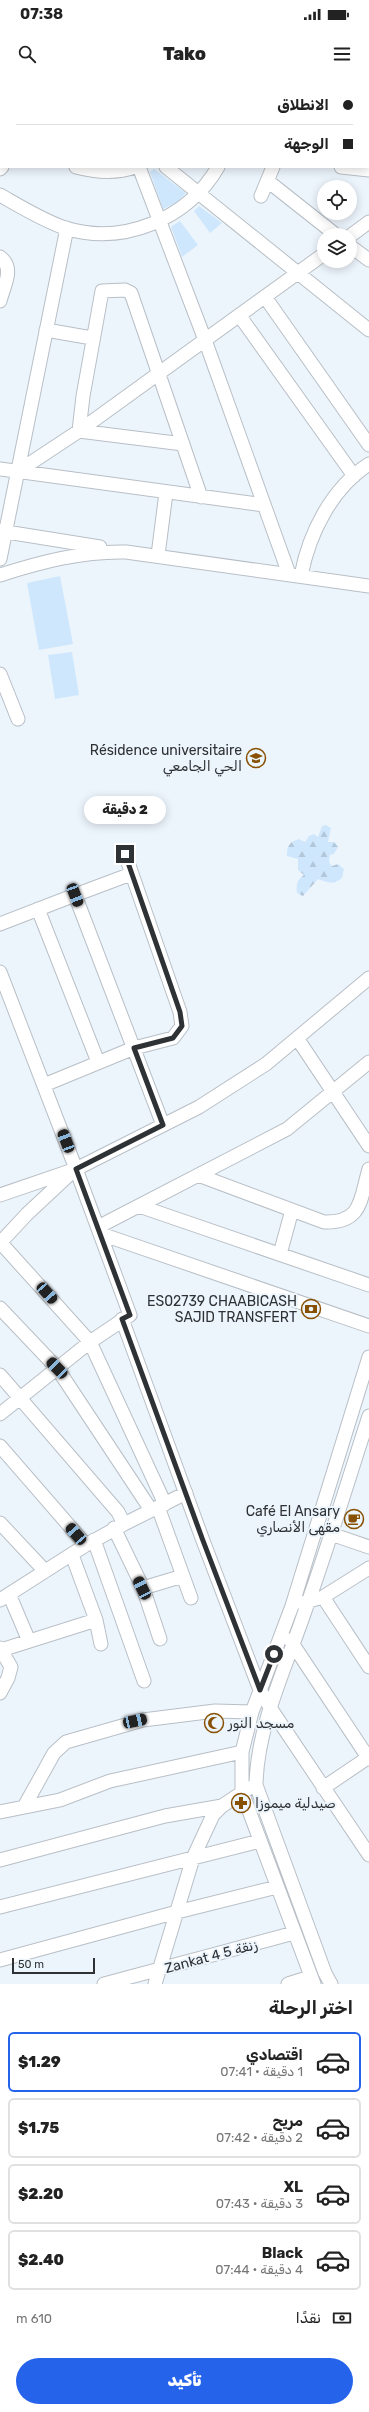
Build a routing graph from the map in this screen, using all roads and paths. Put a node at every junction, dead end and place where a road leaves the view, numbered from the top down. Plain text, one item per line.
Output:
1 (83, 168) edge
2 (132, 168) edge
3 (139, 168) edge
4 (167, 168) edge
5 (217, 168) edge
6 (273, 168) edge
7 (350, 168) edge
8 (369, 170) edge
9 (269, 182) junction
10 (199, 193) junction
11 (0, 195) edge
12 (262, 196) dead end
13 (159, 220) junction
14 (369, 222) edge
15 (66, 228) junction
16 (327, 228) edge
17 (357, 231) edge
18 (357, 251) edge
19 (0, 257) edge
20 (317, 259) edge
21 (369, 260) edge
22 (298, 273) junction
23 (265, 297) junction
24 (0, 301) edge
25 (239, 315) junction
26 (46, 330) junction
27 (369, 330) edge
28 (92, 338) junction
29 (205, 340) junction
30 (158, 373) junction
31 (78, 431) junction
32 (183, 444) junction
33 (369, 445) edge
34 (369, 464) edge
35 (0, 469) edge
36 (18, 472) junction
37 (354, 476) junction
38 (166, 493) junction
39 (201, 497) junction
40 (264, 505) junction
41 (3, 531) edge
42 (126, 552) junction
43 (158, 555) junction
44 (0, 559) edge
45 (0, 575) edge
46 (295, 575) junction
47 (368, 585) edge
48 (0, 674) edge
49 (18, 719) dead end
50 (125, 854) dead end
51 (132, 874) junction
52 (75, 895) junction
53 (38, 909) junction
54 (0, 924) edge
55 (0, 972) edge
56 (369, 978) edge
57 (297, 1038) junction
58 (134, 1048) junction
59 (98, 1062) junction
60 (369, 1062) edge
61 (44, 1085) junction
62 (332, 1092) junction
63 (163, 1125) junction
64 (369, 1146) edge
65 (76, 1169) junction
66 (369, 1169) edge
67 (198, 1175) junction
68 (0, 1195) edge
69 (139, 1206) junction
70 (292, 1210) junction
71 (99, 1231) junction
72 (0, 1242) edge
73 (280, 1254) junction
74 (369, 1285) edge
75 (0, 1308) edge
76 (122, 1319) junction
77 (369, 1326) edge
78 (90, 1342) junction
79 (369, 1357) edge
80 (57, 1368) junction
81 (0, 1375) edge
82 (20, 1398) junction
83 (0, 1414) edge
84 (369, 1416) edge
85 (0, 1446) edge
86 (186, 1493) junction
87 (158, 1507) junction
88 (0, 1523) edge
89 (119, 1526) junction
90 (330, 1534) junction
91 (90, 1543) junction
92 (369, 1547) edge
93 (72, 1555) junction
94 (45, 1571) junction
95 (368, 1571) edge
96 (183, 1576) junction
97 (142, 1588) junction
98 (5, 1597) edge
99 (323, 1597) junction
100 (191, 1598) dead end
101 (309, 1602) junction
102 (292, 1606) junction
103 (96, 1620) junction
104 (283, 1629) junction
105 (160, 1639) dead end
106 (30, 1640) junction
107 (101, 1644) dead end
108 (293, 1646) junction
109 (1, 1649) edge
110 (369, 1667) edge
111 (144, 1680) dead end
112 (260, 1690) junction
113 (0, 1693) edge
114 (271, 1709) junction
115 (252, 1712) junction
116 (242, 1752) junction
117 (369, 1758) edge
118 (256, 1785) junction
119 (323, 1788) junction
120 (242, 1792) junction
121 (222, 1806) junction
122 (24, 1807) junction
123 (0, 1812) edge
124 (260, 1841) junction
125 (369, 1855) edge
126 (193, 1858) junction
127 (0, 1860) edge
128 (277, 1887) junction
129 (0, 1907) edge
130 (177, 1912) junction
131 (294, 1933) junction
132 (0, 1960) edge
133 (159, 1970) junction
134 (312, 1980) edge
135 (104, 1984) edge
136 (154, 1984) edge
137 (288, 1984) edge
138 (331, 1984) edge

1 - 2 street
3 - 13 street
4 - 10 street
5 - 10 street
6 - 9 street
7 - 8 street
9 - 12 street
9 - 16 street
10 - 13 street
10 - 22 street
11 - 15 street
13 - 15 street
13 - 29 street
14 - 17 street
15 - 26 street
18 - 21 street
19 - 24 street
20 - 22 street
22 - 23 street
22 - 27 street
23 - 25 street
23 - 33 street
25 - 29 street
25 - 37 street
26 - 28 street
26 - 36 street
28 - 30 street
28 - 31 street
29 - 30 street
29 - 40 street
30 - 31 street
30 - 32 street
31 - 32 street
31 - 36 street
32 - 39 street
34 - 37 street
35 - 36 street
36 - 38 street
36 - 41 street
37 - 46 street
38 - 39 street
38 - 43 street
39 - 40 street
40 - 46 street
41 - 42 street
41 - 44 street
42 - 43 street
42 - 45 street
43 - 46 street
46 - 47 street
48 - 49 street
50 - 51 street
51 - 52 street
51 - 58 street
52 - 53 street
52 - 58 street
53 - 54 street
53 - 59 street
55 - 61 street
56 - 57 street
57 - 62 street
57 - 63 street
58 - 59 street
58 - 63 street
59 - 61 street
60 - 62 street
61 - 65 street
62 - 64 street
62 - 67 street
63 - 65 street
65 - 68 street
65 - 71 street
65 - 72 street
66 - 70 street
67 - 69 street
67 - 70 street
69 - 71 street
69 - 73 street
70 - 73 street
71 - 76 street
71 - 77 street
72 - 78 street
73 - 74 street
75 - 80 street
76 - 78 street
76 - 86 street
78 - 80 street
78 - 87 street
79 - 102 street
80 - 82 street
80 - 87 street
81 - 82 street
82 - 83 street
82 - 89 street
84 - 90 street
85 - 91 street
86 - 87 street
86 - 112 street
87 - 89 street
87 - 96 street
88 - 94 street
89 - 91 street
89 - 97 street
90 - 92 street
90 - 101 street
91 - 93 street
91 - 111 street
93 - 94 street
93 - 103 street
94 - 98 street
95 - 99 street
96 - 97 street
96 - 100 street
97 - 105 street
98 - 106 street
99 - 101 street
99 - 110 street
101 - 102 street
101 - 108 street
102 - 104 street
103 - 106 street
103 - 107 street
104 - 108 street
104 - 112 street
106 - 109 street
108 - 114 street
108 - 117 street
109 - 113 street
112 - 114 street
112 - 115 street
114 - 118 street
114 - 119 street
115 - 116 street
115 - 122 street
116 - 120 street
116 - 122 street
117 - 119 street
118 - 120 street
118 - 138 street
119 - 125 street
120 - 121 street
120 - 124 street
121 - 126 street
121 - 127 street
122 - 123 street
124 - 126 street
124 - 128 street
126 - 129 street
126 - 130 street
128 - 130 street
128 - 131 street
130 - 132 street
130 - 133 street
131 - 133 street, Zankat 4 زنقة 5
131 - 134 street
133 - 135 street, Zankat 4 زنقة 5
133 - 136 street
134 - 137 street

